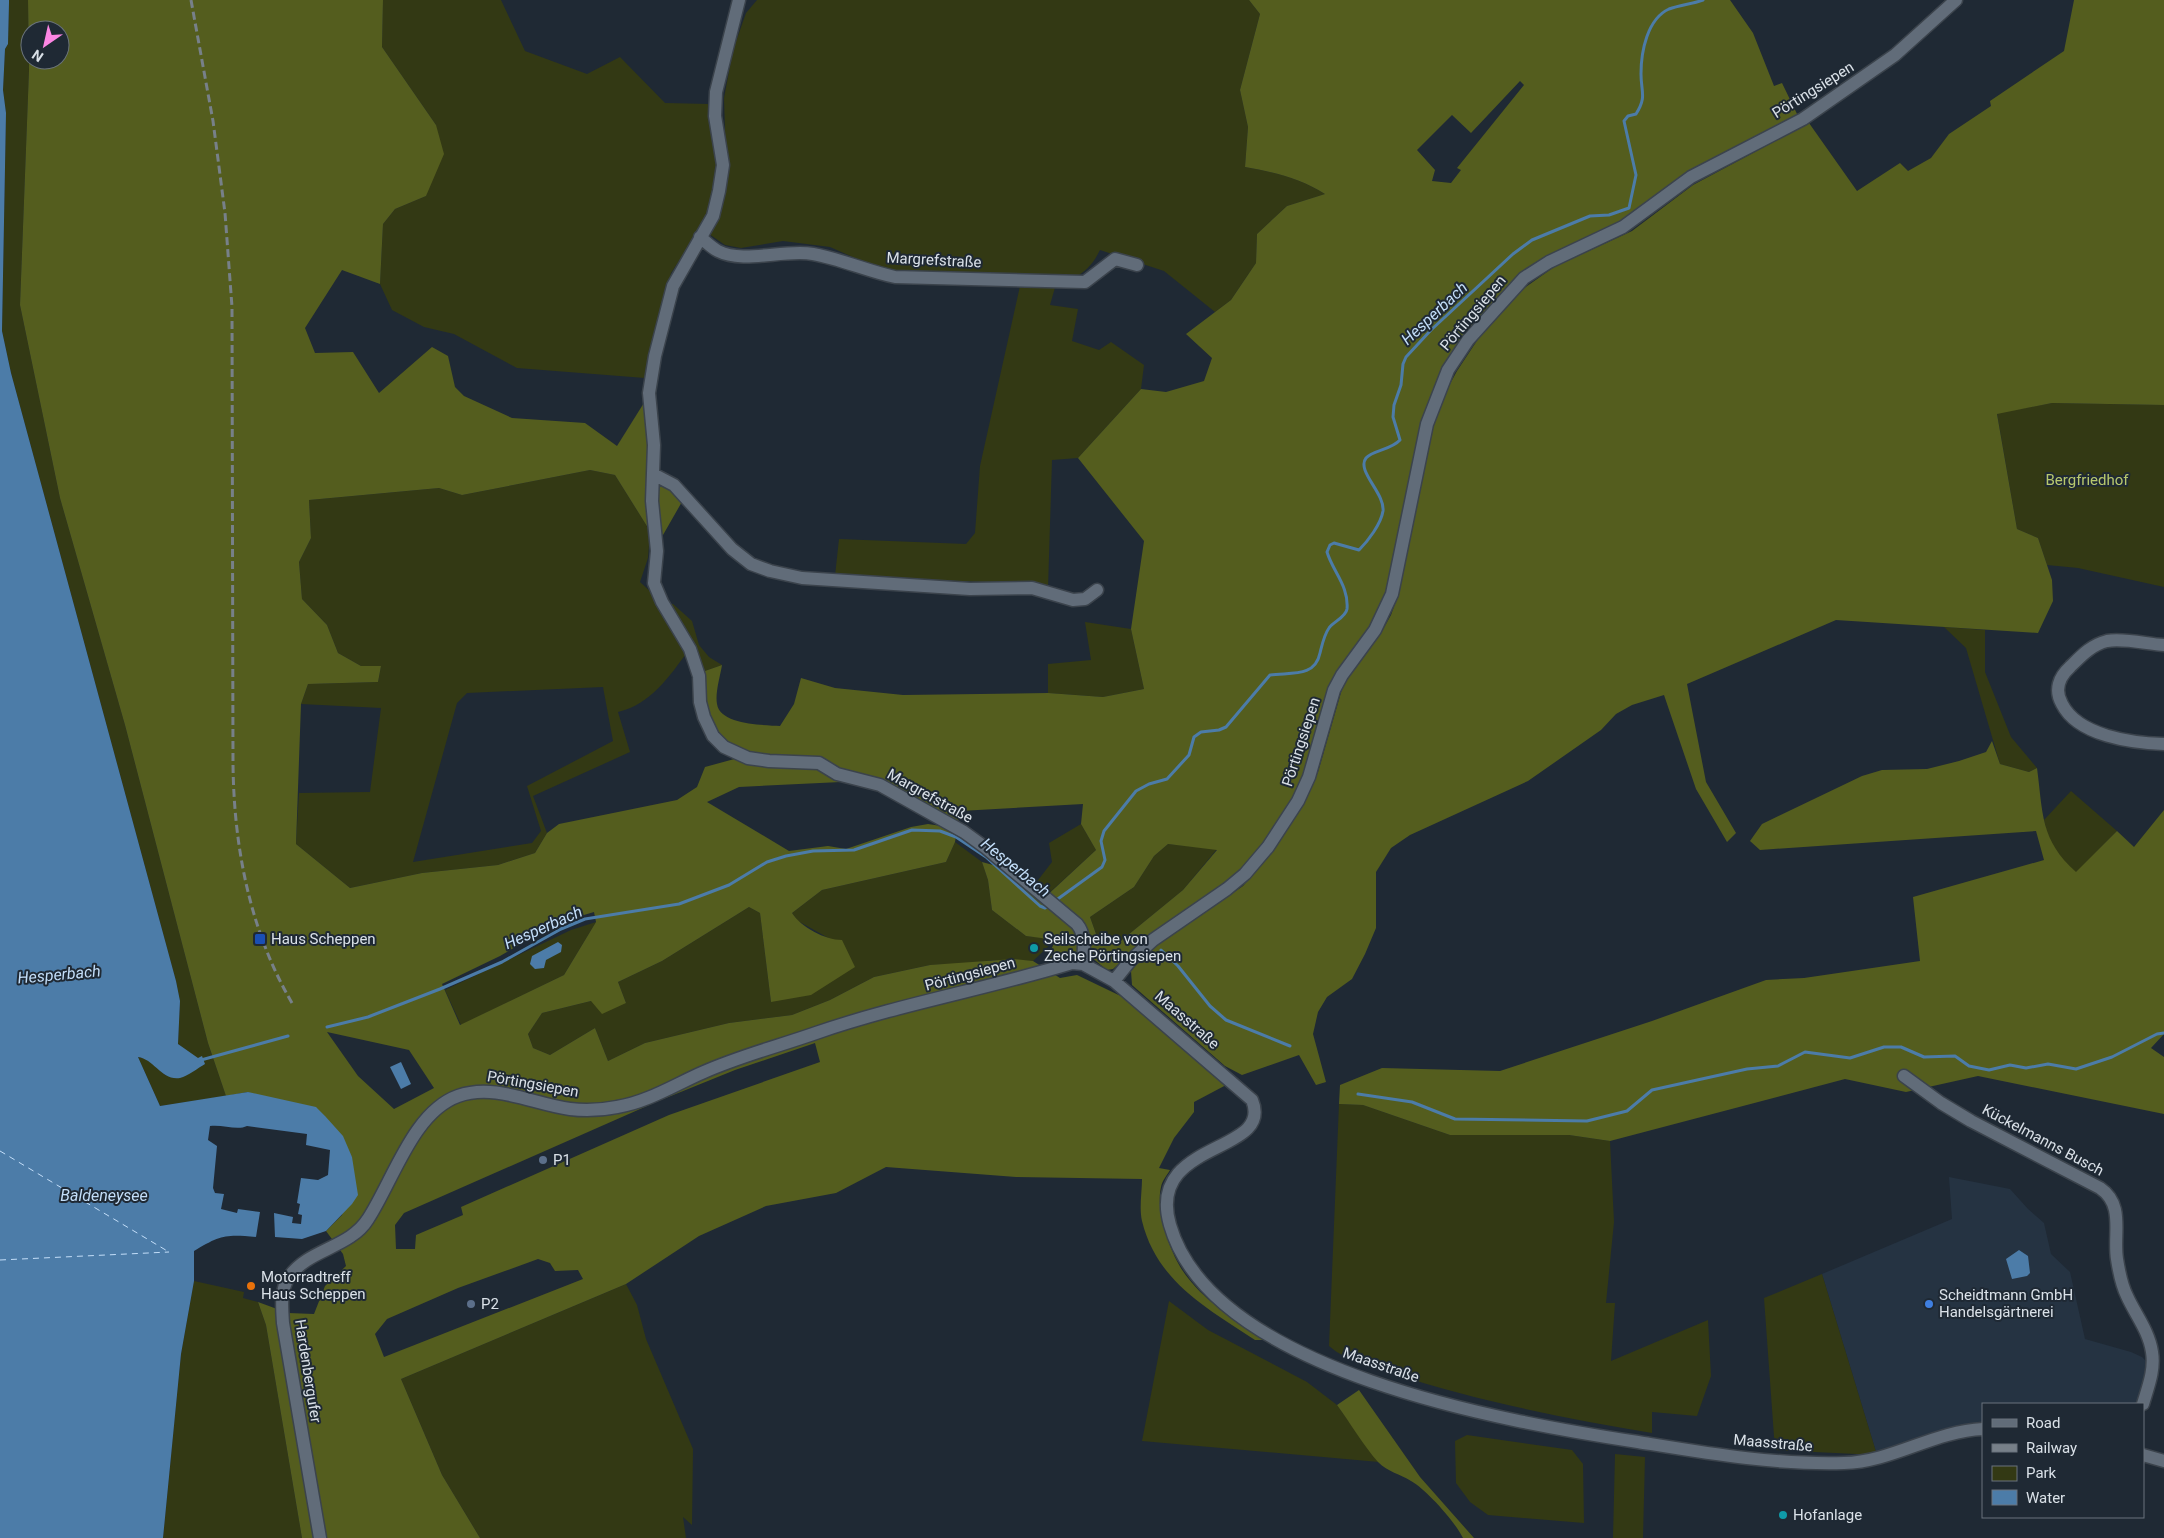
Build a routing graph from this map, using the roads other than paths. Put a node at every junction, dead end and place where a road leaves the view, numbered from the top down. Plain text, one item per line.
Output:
1 (739, 0) edge
2 (1956, 0) edge
3 (700, 237) junction
4 (1137, 265) dead end
5 (653, 474) junction
6 (1097, 590) dead end
7 (2164, 645) edge
8 (2164, 744) edge
9 (1083, 964) junction
10 (1114, 981) junction
11 (1904, 1076) dead end
12 (383, 1194) joint
13 (2143, 1403) edge
14 (1982, 1429) edge
15 (2144, 1454) edge
16 (2164, 1461) edge
17 (320, 1538) edge

1 - 3 street, Margrefstraße
2 - 10 street, Pörtingsiepen
3 - 4 street, Margrefstraße
3 - 5 street, Margrefstraße
5 - 6 street
5 - 9 street, Margrefstraße
7 - 8 street
9 - 10 street
9 - 12 street, Pörtingsiepen
10 - 14 street, Maasstraße
11 - 13 street, Kückelmanns Busch
12 - 17 street, Hardenbergufer
15 - 16 street

